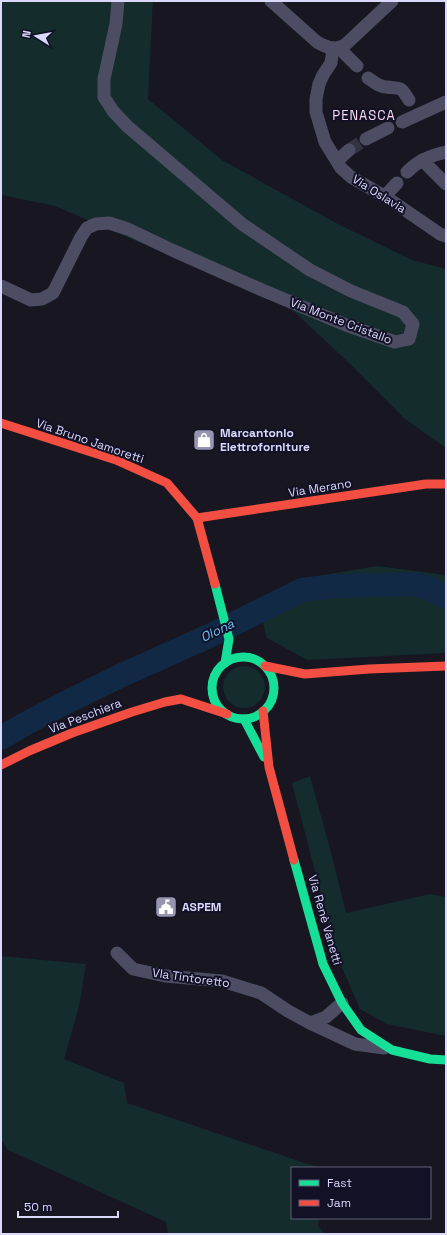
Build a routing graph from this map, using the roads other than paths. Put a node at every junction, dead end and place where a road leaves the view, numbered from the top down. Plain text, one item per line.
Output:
1 (118, 1) edge
2 (271, 1) edge
3 (389, 2) edge
4 (336, 48) junction
5 (357, 66) dead end
6 (368, 78) dead end
7 (409, 100) dead end
8 (446, 102) edge
9 (402, 122) dead end
10 (388, 128) dead end
11 (366, 139) tunnel mouth
12 (349, 150) tunnel mouth
13 (446, 152) edge
14 (422, 160) junction
15 (337, 161) junction
16 (407, 172) dead end
17 (397, 183) dead end
18 (446, 184) edge
19 (385, 196) junction
20 (446, 236) edge
21 (1, 286) edge
22 (1, 423) edge
23 (446, 484) edge
24 (197, 518) junction
25 (229, 639) junction
26 (242, 657) junction
27 (225, 663) junction
28 (265, 666) junction
29 (446, 666) edge
30 (216, 673) junction
31 (204, 682) dead end
32 (193, 690) dead end
33 (283, 693) dead end
34 (181, 699) junction
35 (266, 708) junction
36 (228, 714) junction
37 (244, 719) junction
38 (1, 765) edge
39 (269, 767) junction
40 (117, 953) dead end
41 (342, 1003) junction
42 (310, 1023) junction
43 (392, 1050) junction
44 (446, 1060) edge

1 - 21 street, Via Monte Cristallo
2 - 4 street
3 - 4 street
4 - 5 street
4 - 15 street, Via Oslavia
6 - 7 street
8 - 9 street
10 - 11 street
12 - 15 street
13 - 14 street
14 - 16 street
14 - 18 street
15 - 19 street, Via Oslavia
17 - 19 street
19 - 20 street, Via Oslavia
22 - 24 main road, Via Bruno Jamoretti
23 - 24 main road, Via Merano
24 - 25 main road, Via Bruno Jamoretti
25 - 26 main road, Via Bruno Jamoretti
25 - 27 main road, Via Bruno Jamoretti
26 - 27 main road
26 - 28 main road
27 - 30 main road
28 - 29 main road
28 - 35 main road
30 - 31 main road
30 - 36 main road
32 - 34 main road, Via Peschiera
33 - 35 main road
34 - 36 main road
34 - 38 main road, Via Peschiera
35 - 37 main road
35 - 39 main road, Via Renè Vanetti
36 - 37 main road
37 - 39 main road, Via Renè Vanetti
39 - 41 main road, Via Renè Vanetti
40 - 42 street, VIa Tintoretto
41 - 42 street
41 - 43 main road, Via Renè Vanetti
42 - 43 street
43 - 44 main road, Via Renè Vanetti

